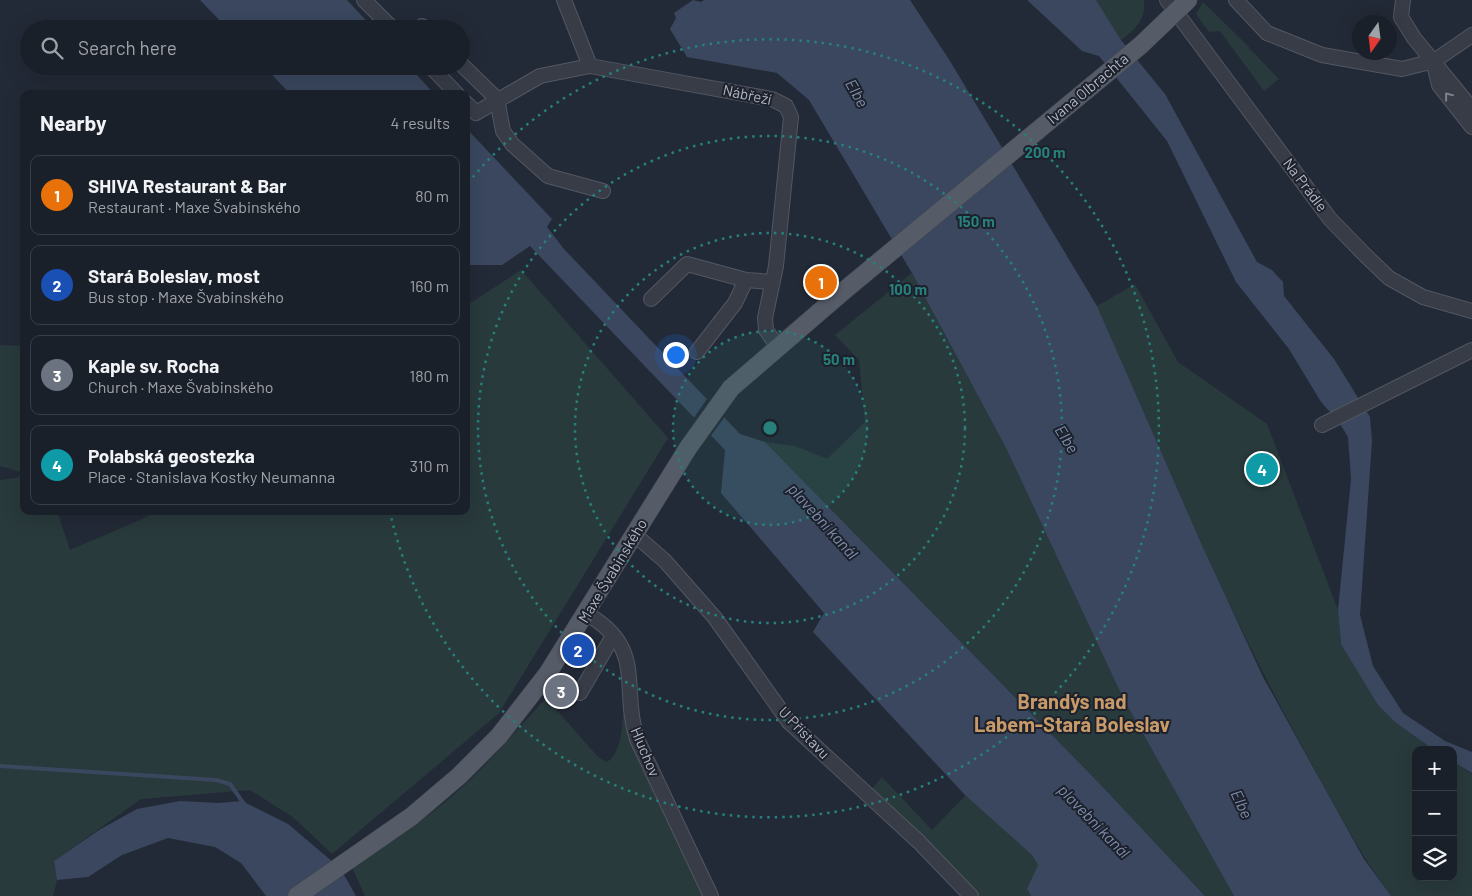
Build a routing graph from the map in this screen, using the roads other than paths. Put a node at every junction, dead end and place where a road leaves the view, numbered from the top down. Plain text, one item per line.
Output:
1 (564, 0) edge
2 (1236, 0) edge
3 (1403, 0) edge
4 (367, 1) edge
5 (1178, 4) edge
6 (385, 20) edge
7 (1472, 35) edge
8 (1434, 61) junction
9 (590, 66) junction
10 (470, 73) edge
11 (439, 75) edge
12 (453, 90) edge
13 (497, 99) junction
14 (470, 107) edge
15 (1472, 109) edge
16 (1472, 127) edge
17 (603, 190) dead end
18 (746, 280) junction
19 (772, 282) junction
20 (846, 289) joint
21 (651, 299) dead end
22 (1472, 311) edge
23 (778, 347) junction
24 (1472, 350) edge
25 (698, 352) dead end
26 (1322, 425) dead end
27 (634, 534) junction
28 (587, 614) junction
29 (613, 636) junction
30 (580, 693) dead end
31 (297, 896) edge
32 (711, 896) edge
33 (971, 896) edge

1 - 9 street
2 - 8 street
3 - 8 street
4 - 6 street
5 - 20 main road, Ivana Olbrachta
5 - 22 street, Na Prádle
7 - 8 street
8 - 15 street
16 -> 8 street
9 - 13 street, Nábřeží
9 - 19 street, Nábřeží
10 - 13 street
11 - 12 street
13 - 14 street, Nábřeží
13 - 17 street
18 - 19 street
18 - 21 street
18 - 25 street
19 - 23 street, Nábřeží
20 - 23 main road, Maxe Švabinského
23 - 27 main road, Maxe Švabinského
24 - 26 street
27 - 28 main road, Maxe Švabinského
27 - 33 street, U Přístavu
28 - 29 street, Hluchov
28 - 31 main road, Maxe Švabinského
29 - 30 street
29 - 32 street, Hluchov

